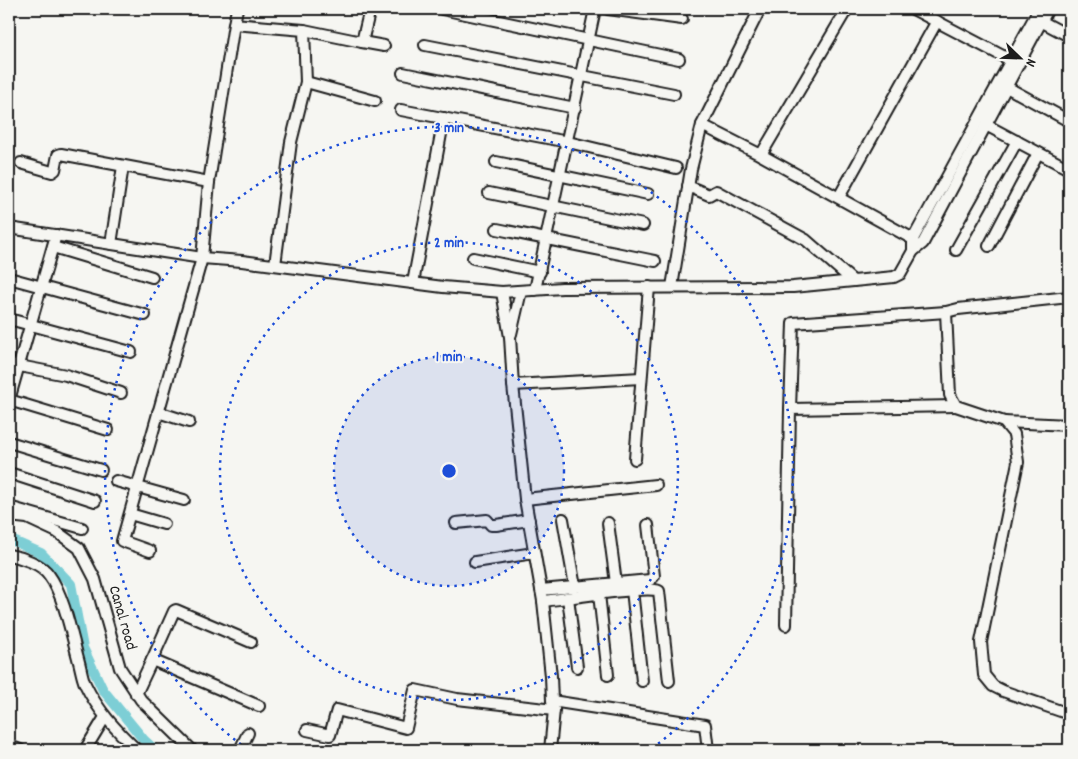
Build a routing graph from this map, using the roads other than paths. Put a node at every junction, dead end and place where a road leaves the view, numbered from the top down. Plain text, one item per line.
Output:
1 (237, 9) edge
2 (370, 9) edge
3 (442, 9) edge
4 (596, 9) edge
5 (608, 9) edge
6 (760, 9) edge
7 (847, 9) edge
8 (913, 9) edge
9 (1048, 9) edge
10 (1038, 16) edge
11 (682, 19) dead end
12 (937, 21) junction
13 (234, 24) junction
14 (304, 30) junction
15 (1069, 36) edge
16 (589, 40) junction
17 (362, 42) junction
18 (425, 45) dead end
19 (384, 46) dead end
20 (679, 59) dead end
21 (1014, 62) junction
22 (403, 73) dead end
23 (581, 75) junction
24 (306, 82) junction
25 (1002, 84) junction
26 (674, 94) dead end
27 (375, 101) dead end
28 (575, 108) junction
29 (401, 110) dead end
30 (444, 118) junction
31 (1069, 121) edge
32 (702, 125) junction
33 (986, 125) junction
34 (1016, 141) junction
35 (568, 142) junction
36 (1038, 153) junction
37 (761, 155) junction
38 (21, 162) dead end
39 (496, 162) dead end
40 (123, 166) junction
41 (676, 168) dead end
42 (1069, 169) edge
43 (560, 175) junction
44 (209, 182) junction
45 (688, 186) junction
46 (489, 193) dead end
47 (648, 194) dead end
48 (839, 198) junction
49 (553, 207) junction
50 (643, 225) dead end
51 (9, 228) edge
52 (497, 229) dead end
53 (56, 235) junction
54 (913, 239) junction
55 (546, 240) junction
56 (111, 244) junction
57 (989, 246) dead end
58 (53, 247) junction
59 (956, 250) dead end
60 (913, 251) junction
61 (202, 258) junction
62 (474, 258) dead end
63 (655, 261) dead end
64 (275, 265) junction
65 (540, 272) junction
66 (152, 277) dead end
67 (9, 278) edge
68 (853, 281) junction
69 (413, 283) junction
70 (41, 287) junction
71 (649, 287) junction
72 (672, 287) junction
73 (536, 290) junction
74 (521, 291) junction
75 (502, 292) junction
76 (1069, 297) edge
77 (946, 312) junction
78 (145, 315) dead end
79 (9, 319) edge
80 (30, 325) junction
81 (510, 337) junction
82 (131, 352) dead end
83 (13, 365) edge
84 (641, 378) junction
85 (513, 385) junction
86 (122, 393) dead end
87 (9, 400) edge
88 (956, 406) junction
89 (790, 408) junction
90 (158, 412) junction
91 (189, 422) dead end
92 (1004, 422) junction
93 (1069, 425) edge
94 (108, 430) dead end
95 (9, 442) edge
96 (635, 459) dead end
97 (101, 470) dead end
98 (9, 473) edge
99 (116, 481) dead end
100 (656, 485) dead end
101 (138, 487) junction
102 (525, 499) junction
103 (184, 500) dead end
104 (95, 501) dead end
105 (9, 507) edge
106 (130, 514) junction
107 (9, 516) edge
108 (564, 519) dead end
109 (529, 520) junction
110 (456, 523) dead end
111 (608, 523) dead end
112 (164, 524) dead end
113 (648, 525) dead end
114 (82, 528) dead end
115 (150, 550) dead end
116 (534, 553) junction
117 (9, 555) edge
118 (475, 562) dead end
119 (616, 583) junction
120 (575, 587) junction
121 (541, 590) junction
122 (632, 590) junction
123 (599, 594) junction
124 (568, 598) junction
125 (543, 601) junction
126 (786, 625) dead end
127 (251, 642) dead end
128 (152, 660) junction
129 (577, 667) dead end
130 (608, 675) dead end
131 (642, 681) dead end
132 (669, 681) dead end
133 (136, 694) junction
134 (553, 705) junction
135 (259, 706) dead end
136 (1069, 714) edge
137 (105, 717) junction
138 (306, 730) dead end
139 (248, 733) dead end
140 (85, 750) edge
141 (137, 750) edge
142 (192, 750) edge
143 (240, 750) edge
144 (551, 750) edge
145 (555, 750) edge
146 (708, 750) edge

1 - 13 street
2 - 17 street
3 - 16 street
4 - 16 street
5 - 11 street
6 - 32 street
7 - 37 street
8 - 12 street
9 - 10 street
10 - 15 street
10 - 21 street
12 - 21 street
12 - 48 street
13 - 14 street
13 - 44 street
14 - 17 street
14 - 24 street
16 - 20 street
16 - 23 street
17 - 19 street
18 - 23 street
21 - 25 street
22 - 28 street
23 - 26 street
23 - 28 street
24 - 27 street
24 - 64 street
25 - 31 street
25 - 33 street
25 - 54 street
28 - 35 street
29 - 30 street
30 - 35 street
30 - 69 street
32 - 37 street
32 - 45 street
33 - 34 street
33 - 60 street
34 - 36 street
34 - 59 street
35 - 41 street
35 - 43 street
36 - 42 street
36 - 57 street
37 - 48 street
38 - 40 street
39 - 43 street
40 - 44 street
40 - 56 street
43 - 47 street
43 - 49 street
44 - 61 street
45 - 68 street
45 - 72 street
46 - 49 street
48 - 54 street
49 - 50 street
49 - 55 street
51 - 53 street
52 - 55 street
53 - 56 street
53 - 58 street
54 - 60 street
55 - 63 street
55 - 65 street
56 - 61 street
58 - 66 street
58 - 70 street
60 - 68 street
61 - 64 street
61 - 90 street
62 - 65 street
64 - 69 street
65 - 73 street
67 - 70 street
68 - 72 street
69 - 75 street
70 - 78 street
70 - 80 street
71 - 72 street
71 - 73 street
71 - 84 street
73 - 74 street
74 - 75 street
74 - 81 street
75 - 81 street
76 - 77 street
77 - 88 street
77 - 89 street
79 - 80 street
80 - 82 street
80 - 83 street
81 - 85 street
83 - 86 street
83 - 87 street
84 - 85 street
84 - 96 street
85 - 102 street
87 - 94 street
88 - 89 street
88 - 92 street
89 - 126 street
90 - 91 street
90 - 101 street
92 - 93 street
92 - 136 street
95 - 97 street
98 - 104 street
99 - 101 street
100 - 102 street
101 - 103 street
101 - 106 street
102 - 109 street
105 - 114 street
106 - 112 street
106 - 115 street
107 - 133 street, Canal road
108 - 120 street
109 - 110 street
109 - 116 street
111 - 119 street
113 - 119 street
116 - 118 street
116 - 121 street
117 - 137 street
119 - 120 street
120 - 121 street
121 - 125 street
122 - 123 street
122 - 131 street
122 - 132 street
123 - 124 street
123 - 130 street
124 - 125 street
124 - 129 street
125 - 134 street
127 - 128 street
128 - 133 street
128 - 135 street
133 - 142 street, Canal road
134 - 138 street
134 - 144 street
134 - 146 street
137 - 140 street
137 - 141 street
139 - 143 street
144 - 145 street

